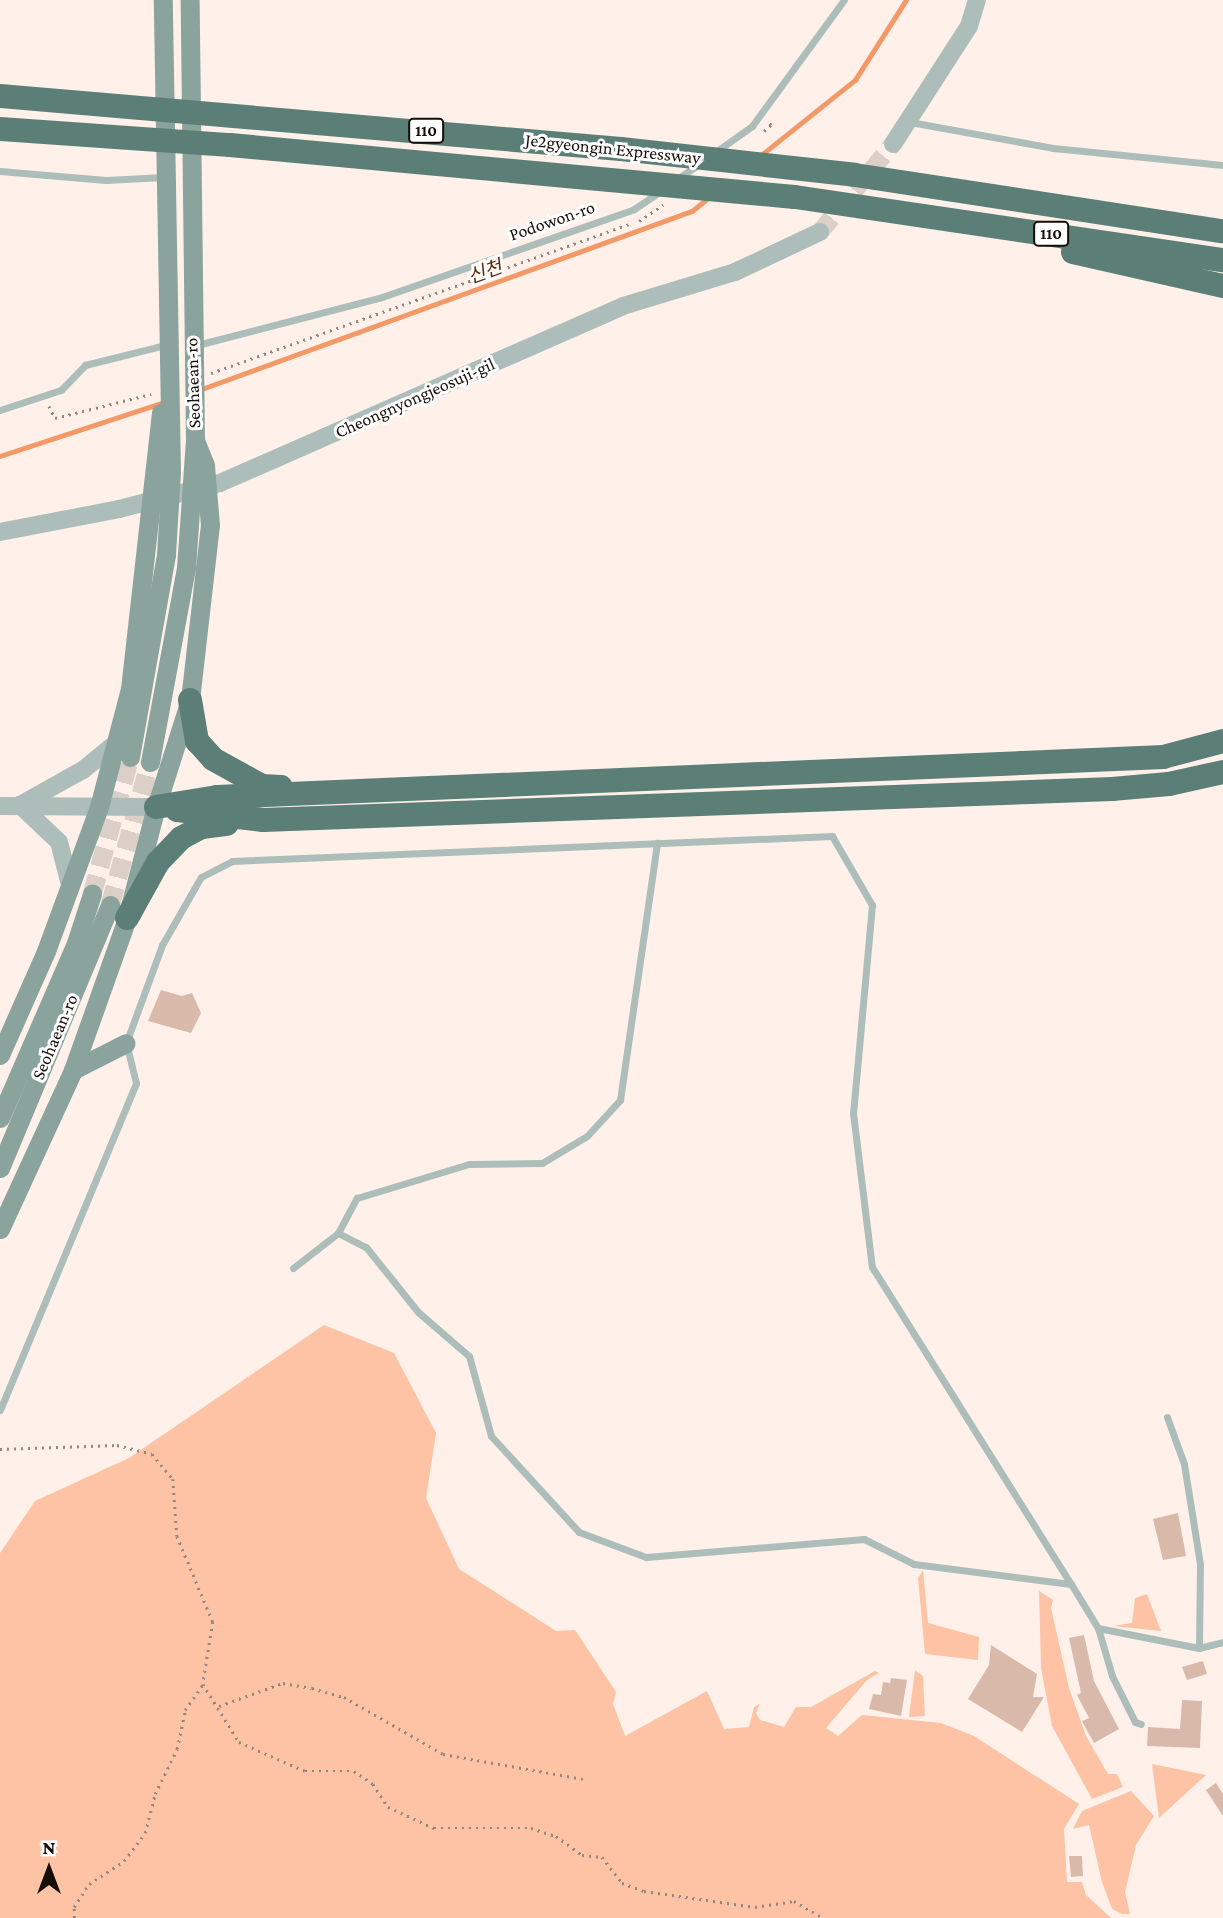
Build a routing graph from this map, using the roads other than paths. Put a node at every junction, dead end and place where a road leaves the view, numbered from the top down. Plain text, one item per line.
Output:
1 (163, 0) edge
2 (190, 0) edge
3 (844, 0) edge
4 (977, 0) edge
5 (0, 96) edge
6 (911, 122) junction
7 (0, 129) edge
8 (893, 144) tunnel mouth
9 (1223, 165) edge
10 (0, 171) edge
11 (164, 177) junction
12 (943, 218) junction
13 (1223, 231) edge
14 (820, 232) tunnel mouth
15 (1223, 260) edge
16 (1223, 286) edge
17 (166, 344) junction
18 (193, 351) junction
19 (0, 410) edge
20 (199, 466) junction
21 (159, 521) junction
22 (0, 532) edge
23 (190, 700) junction
24 (1223, 741) edge
25 (116, 743) junction
26 (130, 757) tunnel mouth
27 (150, 762) tunnel mouth
28 (1223, 772) edge
29 (355, 794) junction
30 (20, 805) junction
31 (0, 806) edge
32 (99, 807) junction
33 (156, 807) junction
34 (263, 820) junction
35 (657, 843) junction
36 (70, 885) junction
37 (92, 894) tunnel mouth
38 (118, 912) junction
39 (126, 1043) junction
40 (0, 1055) edge
41 (73, 1070) junction
42 (0, 1118) edge
43 (0, 1168) edge
44 (0, 1229) edge
45 (338, 1233) junction
46 (292, 1268) dead end
47 (0, 1410) edge
48 (1167, 1417) dead end
49 (1071, 1584) junction
50 (1098, 1628) junction
51 (1223, 1643) edge
52 (1199, 1648) junction
53 (1141, 1724) dead end

1 - 11 main road, Seohaean-ro
2 - 18 main road, Seohaean-ro
3 - 18 lane, Podowon-ro
4 - 6 street
5 - 13 highway, Je2gyeongin Expressway / 110
6 - 8 street
6 - 9 lane
7 - 12 highway, Je2gyeongin Expressway / 110
10 - 11 lane
11 - 17 main road, Seohaean-ro
12 - 15 highway, Je2gyeongin Expressway / 110
12 - 16 highway
14 - 22 street, Cheongnyongjeosuji-gil
17 - 19 lane
17 - 21 main road, Seohaean-ro
18 - 20 main road, Seohaean-ro
20 - 23 main road
20 - 27 main road
21 - 25 main road
21 - 26 main road
23 - 29 highway
23 - 33 main road
24 - 29 highway
25 - 30 street
25 - 32 main road
28 - 34 highway
29 - 33 highway
30 - 31 street
30 - 32 street
30 - 36 street
32 - 33 street
32 - 36 main road
33 - 34 highway
33 - 38 main road
34 - 38 highway
35 - 39 lane
35 - 45 lane
35 - 49 lane
36 - 40 main road
37 - 42 main road, Seohaean-ro
38 - 41 main road
38 - 43 main road, Seohaean-ro
39 - 41 main road
39 - 47 lane
41 - 44 main road
45 - 46 lane
45 - 49 lane
48 - 52 lane
49 - 50 lane
50 - 52 lane
50 - 53 lane
51 - 52 lane

